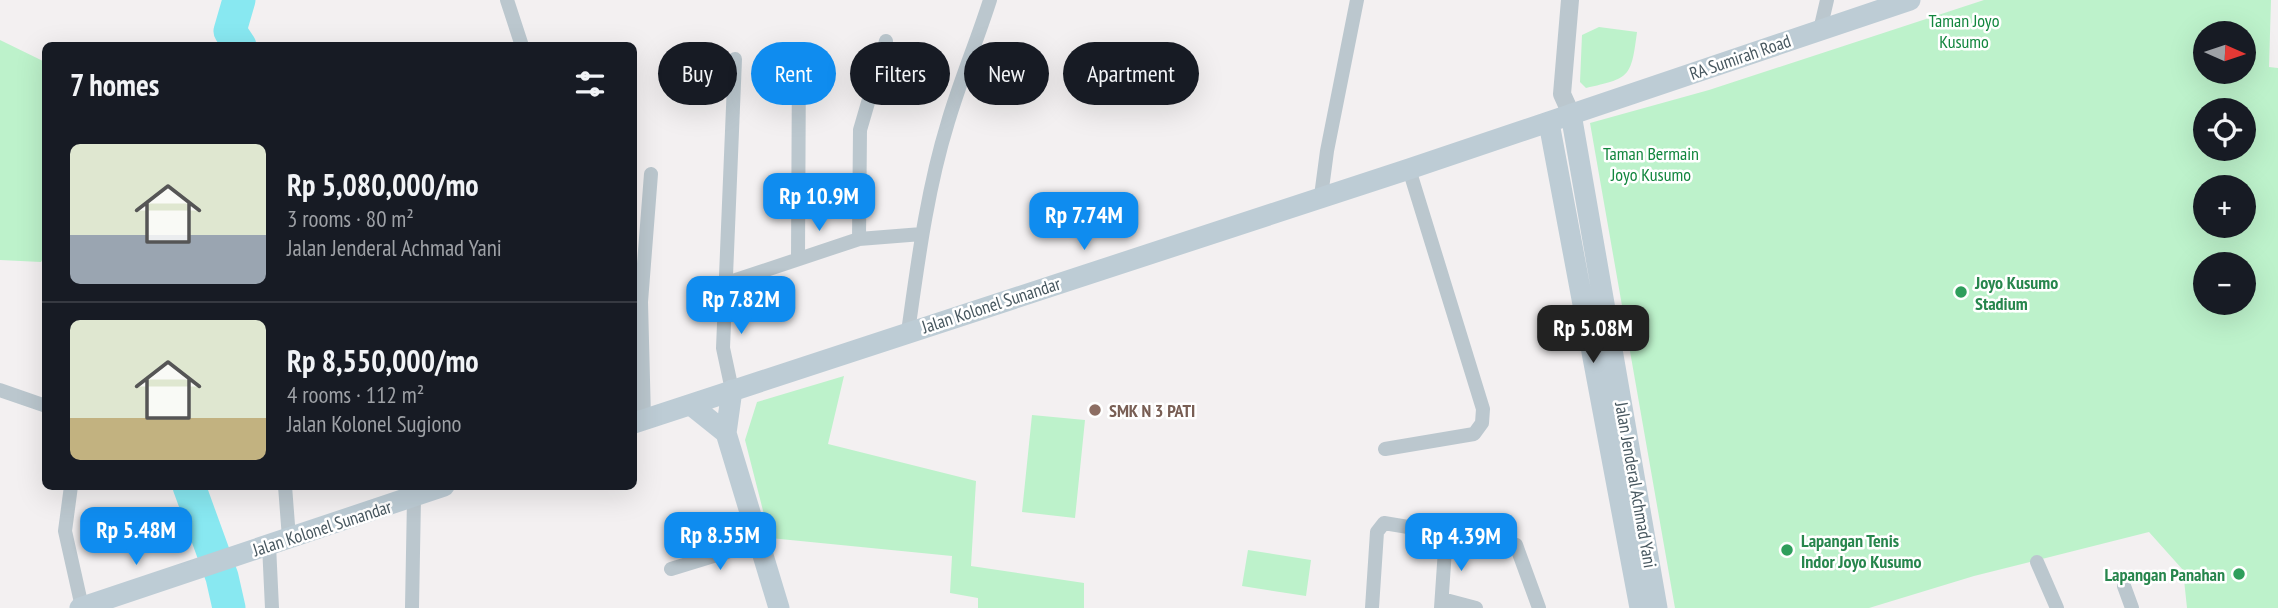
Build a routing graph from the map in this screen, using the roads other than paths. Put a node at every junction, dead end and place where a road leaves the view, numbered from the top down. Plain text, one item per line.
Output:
1 (507, 0) edge
2 (990, 0) edge
3 (1357, 0) edge
4 (1570, 0) edge
5 (1827, 0) edge
6 (1910, 0) edge
7 (1820, 30) junction
8 (886, 41) dead end
9 (521, 42) edge
10 (1562, 94) junction
11 (733, 105) edge
12 (799, 105) edge
13 (1571, 114) junction
14 (1549, 123) junction
15 (1409, 169) junction
16 (651, 174) dead end
17 (1321, 197) junction
18 (922, 234) junction
19 (859, 239) junction
20 (798, 258) junction
21 (727, 283) junction
22 (908, 332) junction
23 (0, 390) edge
24 (732, 390) junction
25 (42, 405) edge
26 (691, 405) junction
27 (639, 421) edge
28 (726, 433) junction
29 (1385, 449) dead end
30 (70, 490) edge
31 (285, 490) edge
32 (431, 490) edge
33 (414, 498) junction
34 (1446, 535) junction
35 (289, 538) junction
36 (759, 542) junction
37 (269, 545) junction
38 (2037, 562) dead end
39 (671, 569) dead end
40 (2124, 586) dead end
41 (113, 603) edge
42 (1442, 604) edge
43 (81, 608) edge
44 (272, 608) edge
45 (412, 608) edge
46 (779, 608) edge
47 (1372, 608) edge
48 (1476, 608) edge
49 (1539, 608) edge
50 (1640, 608) edge
51 (1657, 608) edge
52 (2057, 608) edge
53 (2132, 608) edge

1 - 9 street
2 - 18 street
3 - 17 street
4 - 10 street
5 - 7 street
6 - 7 main road, RA Sumirah Road
7 - 13 main road, RA Sumirah Road
8 - 19 street
10 - 13 street
10 - 14 street
11 - 21 street
12 - 20 street
13 - 14 main road, RA Sumirah Road
13 - 51 main road, Jalan Jenderal Achmad Yani
14 - 15 main road, Jalan Kolonel Sunandar
14 - 50 main road, Jalan Jenderal Achmad Yani
15 - 17 main road, Jalan Kolonel Sunandar
15 - 29 street
16 - 27 street
17 - 22 main road, Jalan Kolonel Sunandar
18 - 19 street
18 - 22 street
19 - 20 street
20 - 21 street
21 - 24 street
22 - 24 main road, Jalan Kolonel Sunandar
23 - 25 street
24 - 26 main road, Jalan Kolonel Sunandar
24 - 28 main road
26 - 27 main road, Jalan Kolonel Sunandar
26 - 28 main road
28 - 36 main road
30 - 43 street
31 - 35 street
32 - 33 main road, Jalan Kolonel Sunandar
33 - 35 main road, Jalan Kolonel Sunandar
33 - 45 street
34 - 42 street
34 - 47 street
34 - 49 street
35 - 37 main road, Jalan Kolonel Sunandar
36 - 39 street
36 - 46 main road
37 - 41 main road, Jalan Kolonel Sunandar
37 - 44 street
38 - 52 street
40 - 53 street
41 - 43 main road, Jalan Kolonel Sunandar
42 - 48 street

